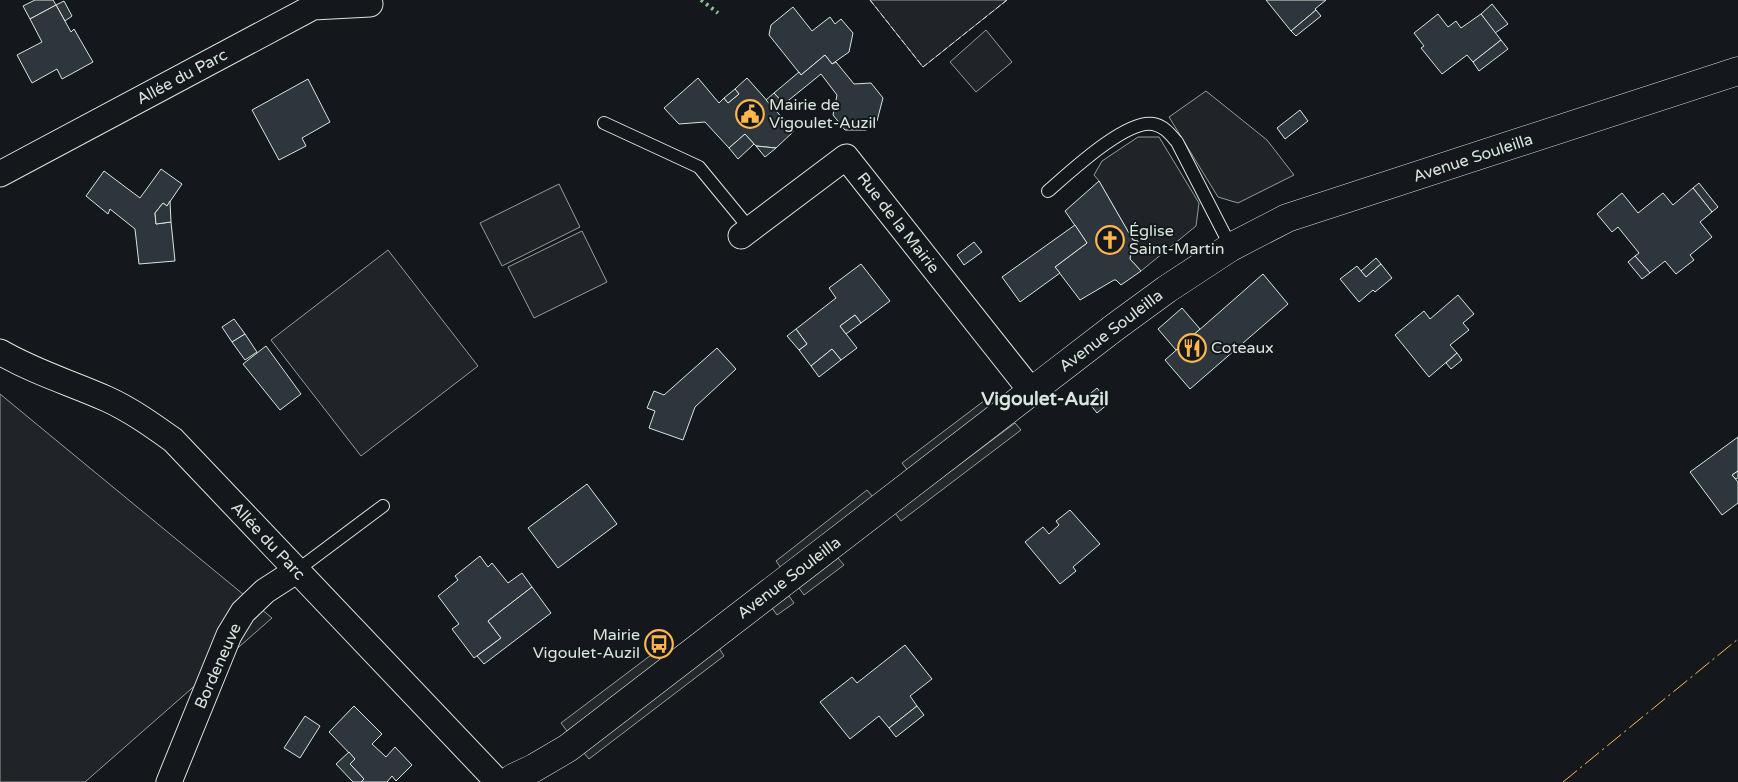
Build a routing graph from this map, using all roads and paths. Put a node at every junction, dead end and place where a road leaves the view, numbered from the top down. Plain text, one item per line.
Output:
1 (370, 4) dead end
2 (1738, 71) edge
3 (604, 123) dead end
4 (0, 174) edge
5 (1048, 191) dead end
6 (745, 232) joint
7 (1231, 248) junction
8 (0, 352) edge
9 (1032, 392) junction
10 (383, 506) dead end
11 (296, 571) junction
12 (568, 748) junction
13 (508, 781) edge
14 (169, 782) edge
15 (546, 782) edge

1 - 4 street, Allée du Parc
2 - 7 street, Avenue Souleilla
3 - 6 lane
5 - 7 lane
6 - 9 street, Rue de la Mairie
7 - 9 street, Avenue Souleilla
8 - 11 street, Allée du Parc
9 - 12 street, Avenue Souleilla
10 - 11 lane
11 - 13 street, Allée du Parc
11 - 14 street, Bordeneuve
12 - 13 street, Avenue Souleilla
12 - 15 street, Avenue Souleilla

